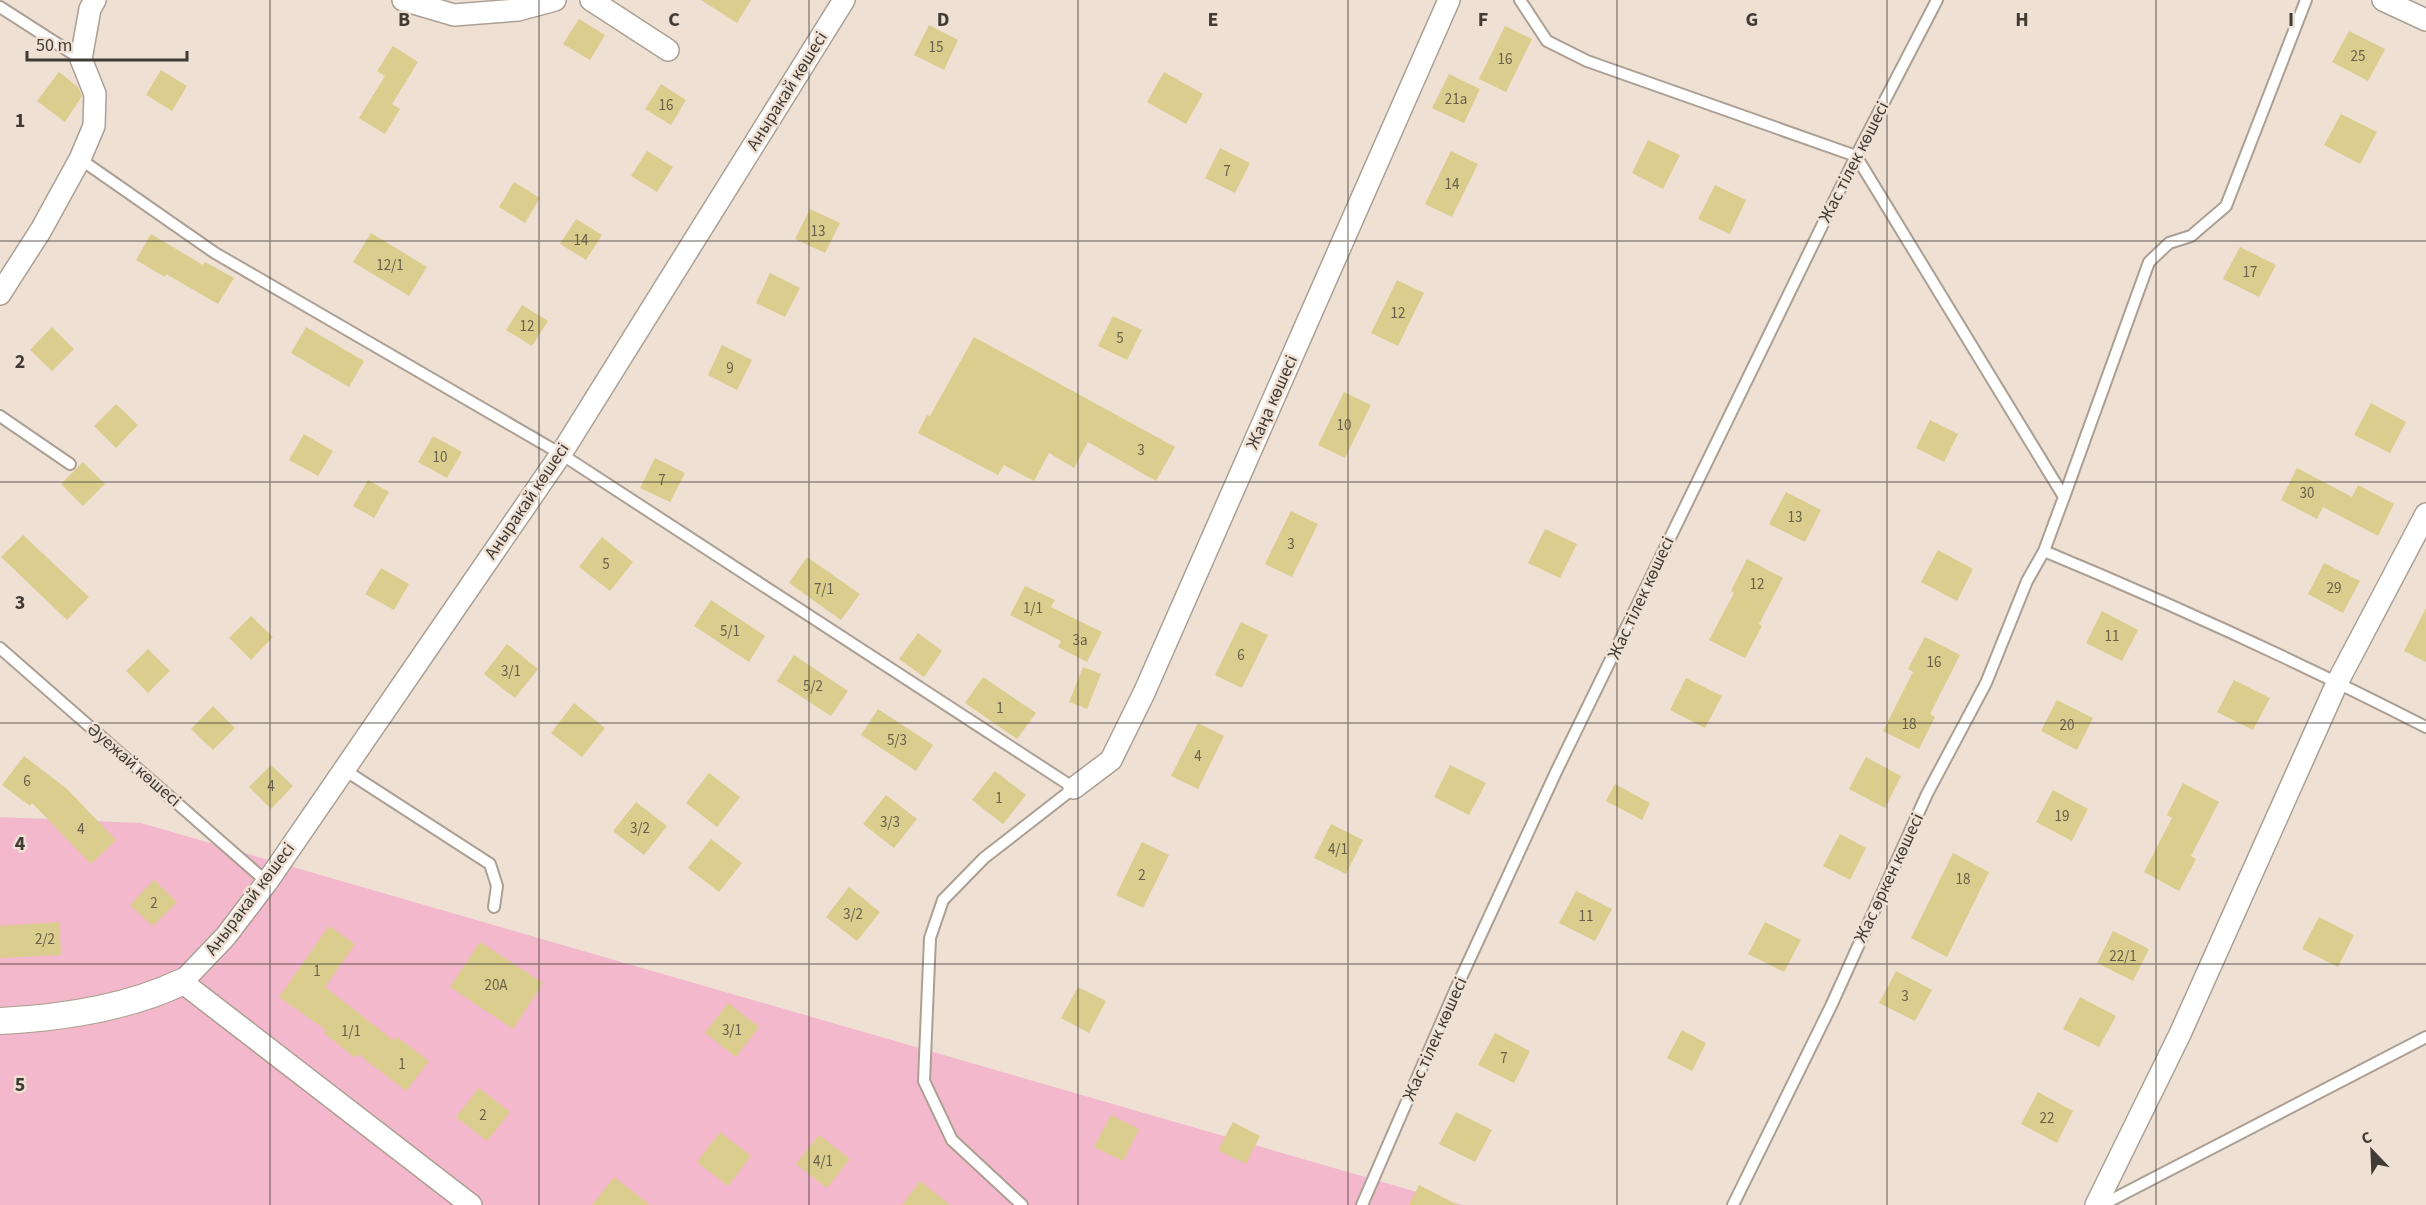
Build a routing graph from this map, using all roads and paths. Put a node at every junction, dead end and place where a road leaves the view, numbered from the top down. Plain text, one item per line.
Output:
1 (95, 0) edge
2 (403, 0) edge
3 (555, 0) edge
4 (591, 0) edge
5 (844, 0) edge
6 (1449, 0) edge
7 (1520, 0) edge
8 (1937, 0) edge
9 (2306, 0) edge
10 (2383, 0) edge
11 (0, 7) edge
12 (2426, 20) edge
13 (668, 50) dead end
14 (81, 59) junction
15 (1856, 156) junction
16 (80, 159) junction
17 (0, 294) edge
18 (0, 416) edge
19 (561, 454) junction
20 (70, 464) dead end
21 (2064, 497) junction
22 (2424, 523) edge
23 (2044, 551) junction
24 (0, 648) edge
25 (2338, 681) junction
26 (2426, 727) edge
27 (343, 769) junction
28 (1074, 788) junction
29 (267, 882) junction
30 (494, 907) dead end
31 (183, 982) junction
32 (0, 1021) edge
33 (2426, 1037) edge
34 (471, 1205) edge
35 (1022, 1205) edge
36 (1362, 1205) edge
37 (1733, 1205) edge
38 (2096, 1205) edge
39 (2102, 1205) edge

1 - 14 street
2 - 3 street
4 - 13 street
5 - 19 street, Аныракай көшесі
6 - 28 street, Жаңа көшесі
7 - 15 lane
8 - 15 lane, Жас тілек көшесі
9 - 21 lane, Жас өркен көшесі
10 - 12 street
11 - 14 lane
14 - 16 street
15 - 21 lane
15 - 36 lane, Жас тілек көшесі
16 - 17 street
16 - 19 lane
18 - 20 lane
19 - 27 street, Аныракай көшесі
19 - 28 lane
21 - 23 lane, Жас өркен көшесі
22 - 25 street
23 - 25 lane
23 - 37 lane, Жас өркен көшесі
24 - 29 lane, Әуежай көшесі
25 - 26 lane
25 - 38 street
27 - 29 street, Аныракай көшесі
27 - 30 lane
28 - 35 lane
29 - 31 street, Аныракай көшесі
31 - 32 street
31 - 34 street
33 - 39 lane

